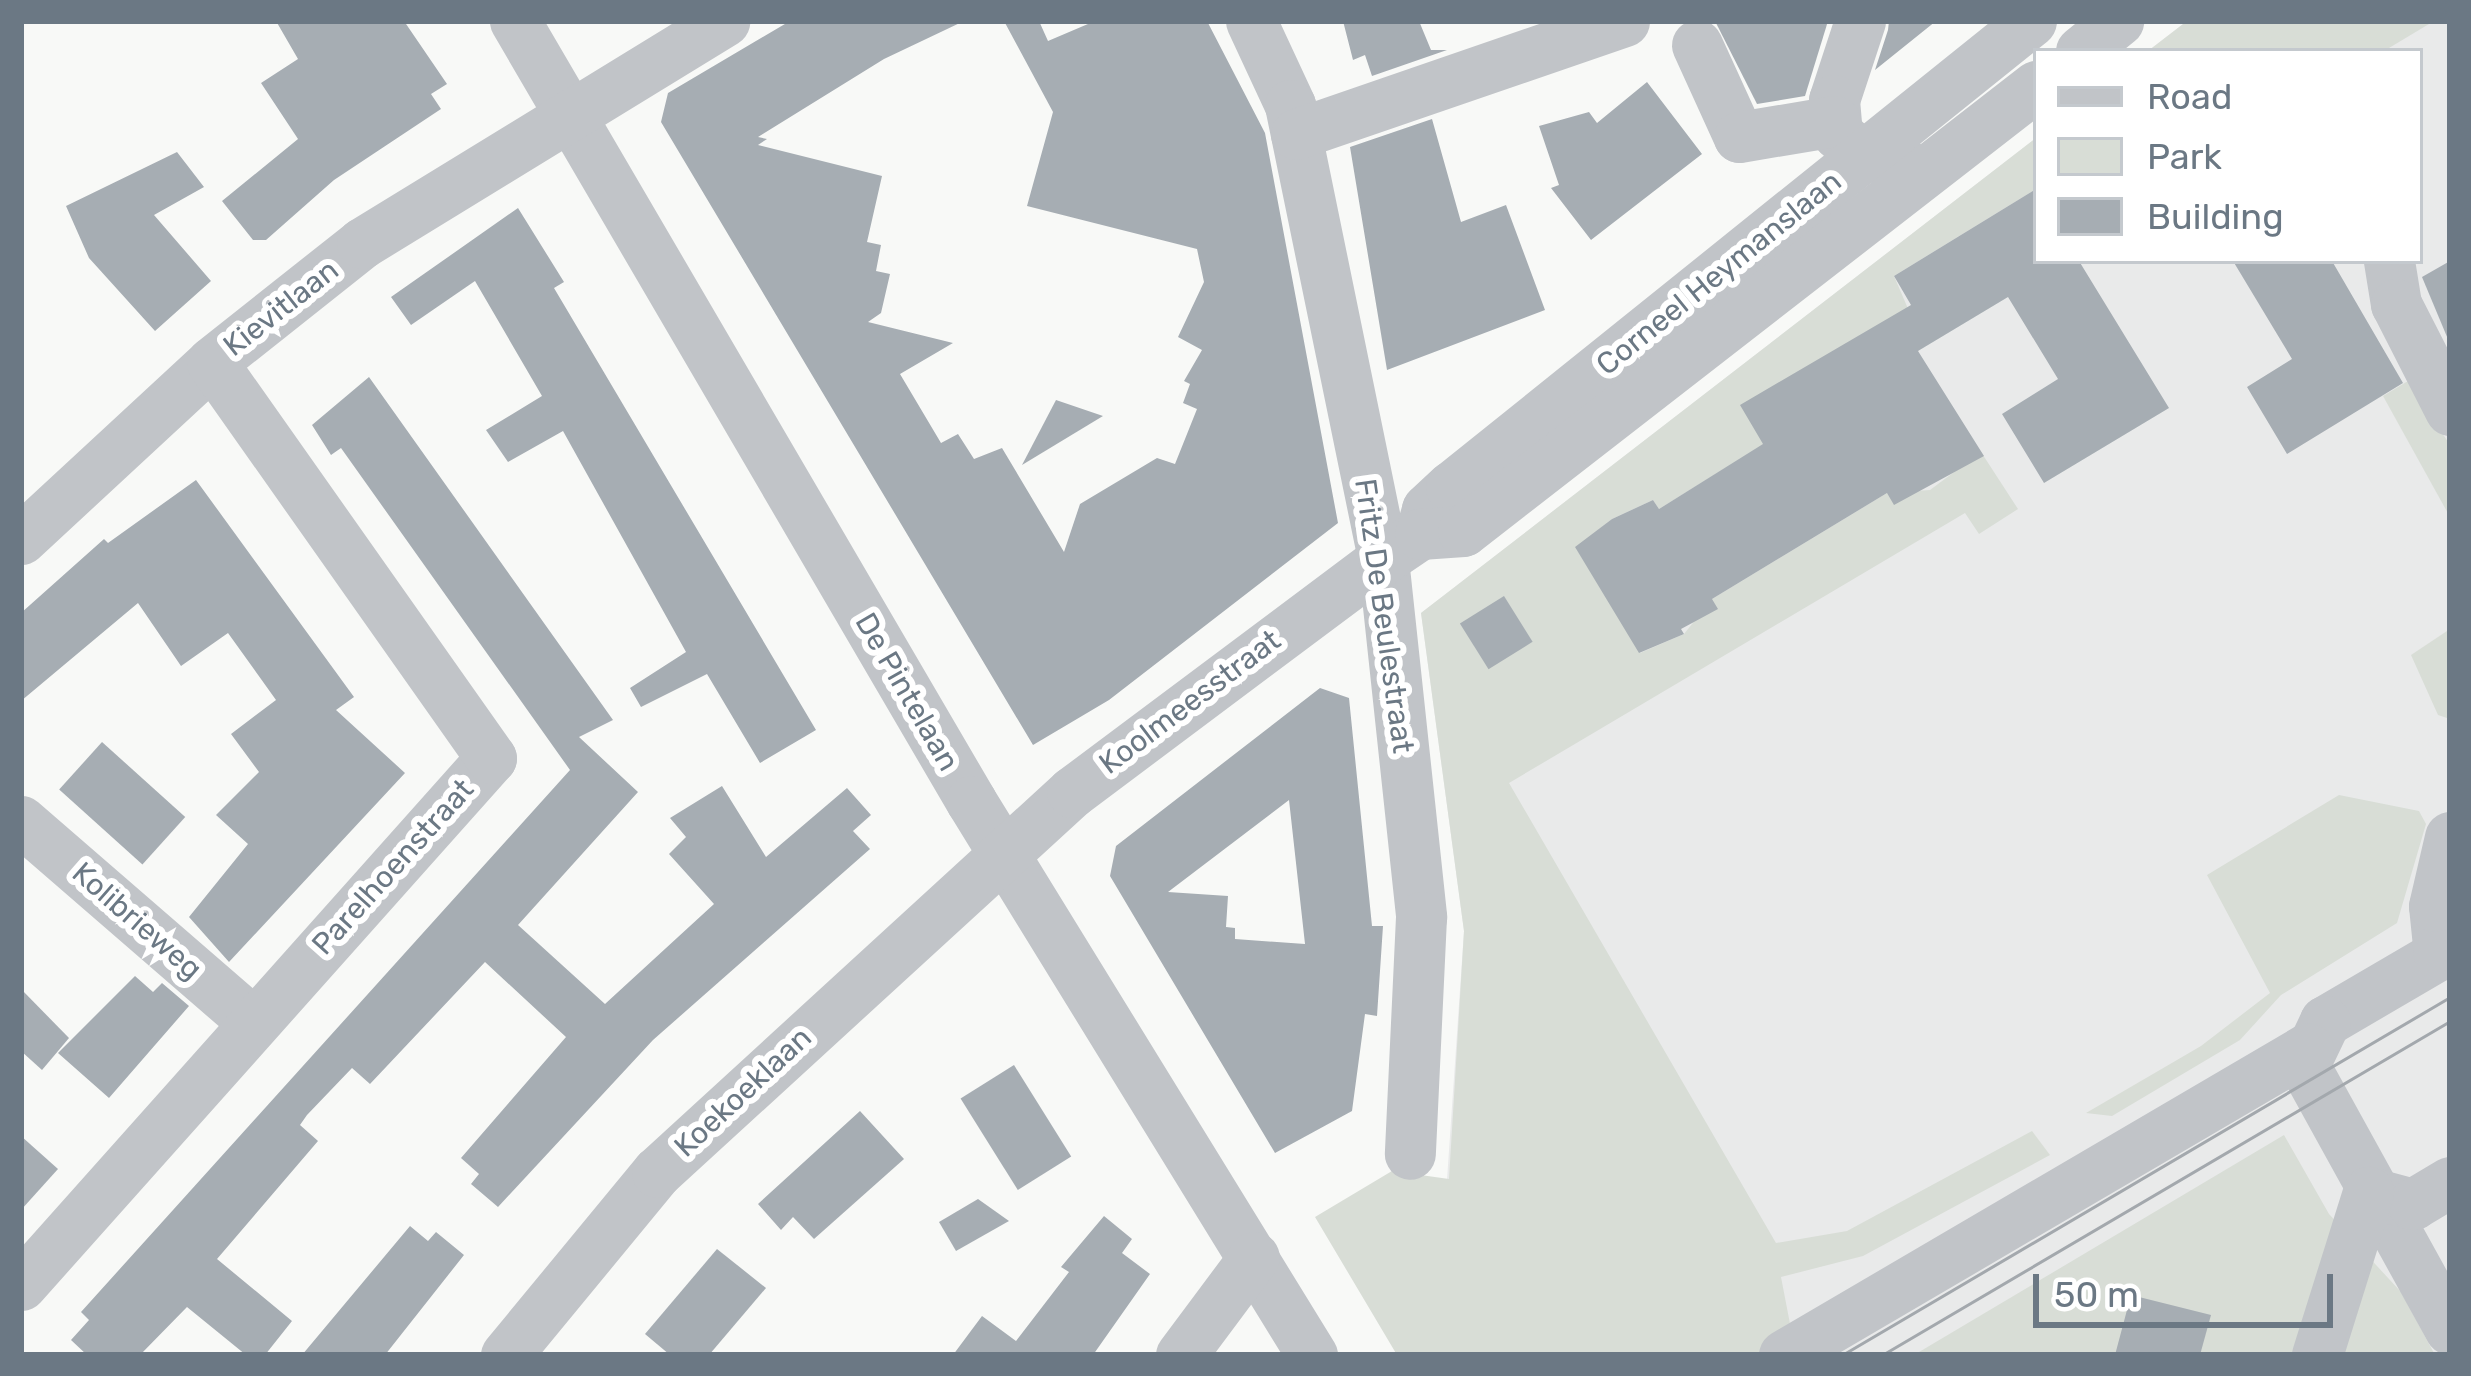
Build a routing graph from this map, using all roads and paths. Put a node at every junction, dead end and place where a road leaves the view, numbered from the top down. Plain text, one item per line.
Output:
1 (515, 21) edge
2 (724, 21) edge
3 (1250, 21) edge
4 (1624, 21) edge
5 (1860, 21) edge
6 (2031, 21) edge
7 (2119, 21) edge
8 (1697, 44) dead end
9 (2084, 48) edge
10 (2033, 88) edge
11 (570, 114) junction
12 (1296, 134) junction
13 (1849, 139) junction
14 (1945, 158) junction
15 (2390, 264) edge
16 (212, 362) junction
17 (2450, 410) edge
18 (21, 539) edge
19 (1401, 546) junction
20 (21, 821) edge
21 (2450, 837) edge
22 (1004, 854) junction
23 (2444, 951) edge
24 (252, 1021) junction
25 (2308, 1048) junction
26 (1410, 1154) dead end
27 (2450, 1182) edge
28 (2368, 1192) junction
29 (1254, 1257) junction
30 (21, 1285) edge
31 (2450, 1328) edge
32 (506, 1355) edge
33 (1181, 1355) edge
34 (1312, 1355) edge
35 (1784, 1355) edge
36 (2318, 1355) edge

1 - 11 street, De Pintelaan
2 - 11 street, Kievitlaan
3 - 12 street, Fritz De Beulestraat
4 - 12 street
5 - 13 street
6 - 13 street, Corneel Heymanslaan
7 - 9 street
8 - 13 street
10 - 14 street, Corneel Heymanslaan
11 - 16 street, Kievitlaan
11 - 22 street, De Pintelaan
12 - 19 street, Fritz De Beulestraat
13 - 14 street
13 - 19 street, Corneel Heymanslaan
14 - 19 street, Corneel Heymanslaan
15 - 17 street
16 - 18 street, Kievitlaan
16 - 24 street, Parelhoenstraat
19 - 22 street, Koolmeesstraat
19 - 26 street, Fritz De Beulestraat
20 - 24 street, Kolibrieweg
21 - 23 street
22 - 29 street, De Pintelaan
22 - 32 street, Koekoeklaan
23 - 25 street
24 - 30 street, Parelhoenstraat
25 - 28 street
25 - 35 street
27 - 28 street
28 - 31 street
28 - 36 street
29 - 33 street
29 - 34 street, De Pintelaan

